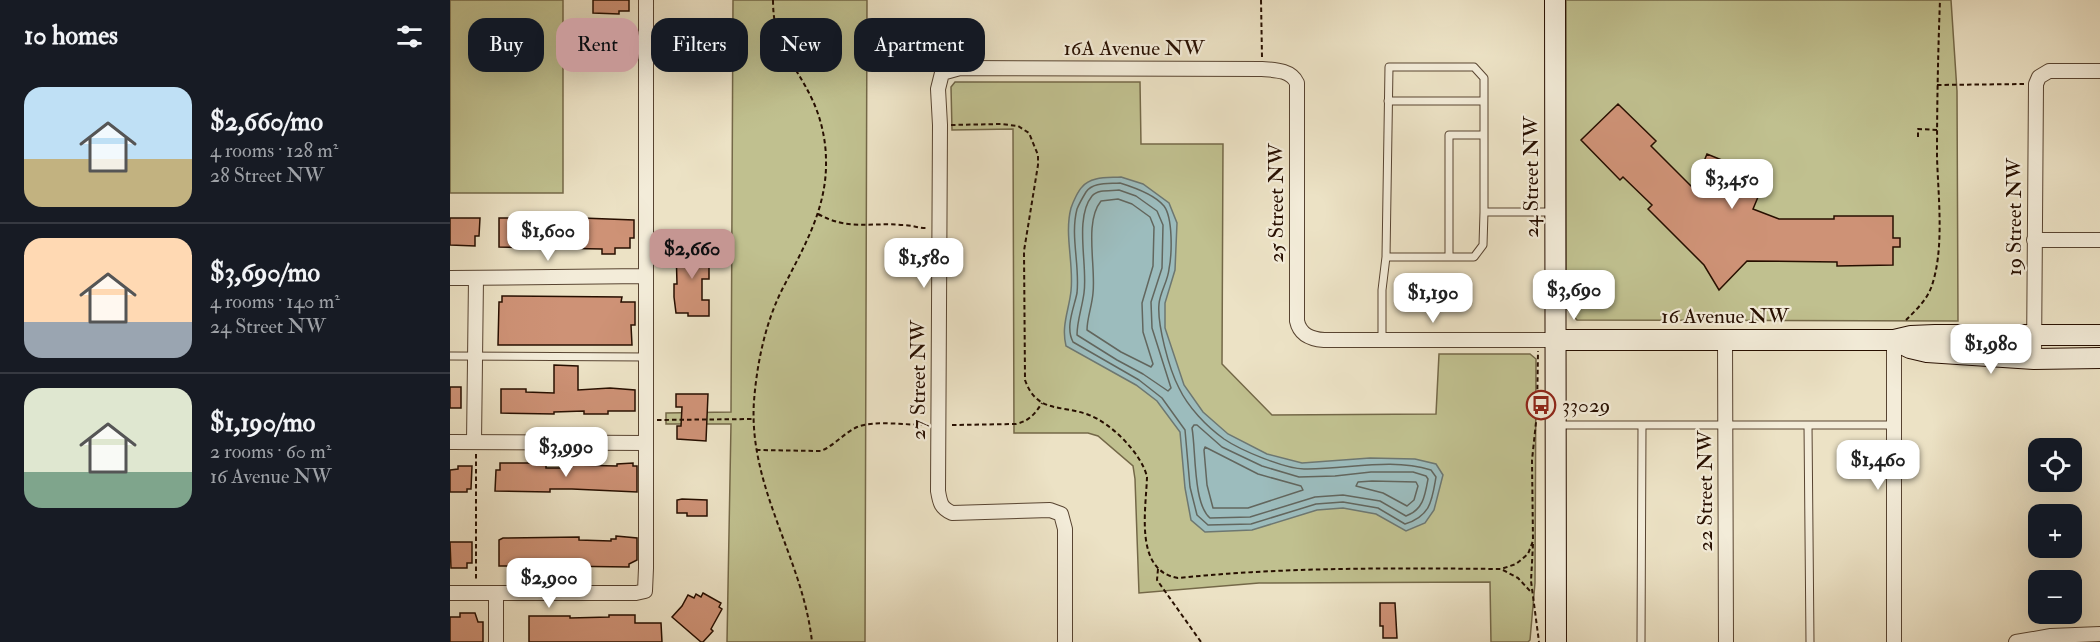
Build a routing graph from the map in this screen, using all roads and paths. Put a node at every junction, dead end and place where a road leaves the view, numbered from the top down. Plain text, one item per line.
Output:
1 (646, 0) edge
2 (773, 0) edge
3 (1261, 0) edge
4 (1555, 0) edge
5 (1940, 0) edge
6 (1262, 69) junction
7 (2100, 71) edge
8 (942, 73) joint
9 (1289, 74) joint
10 (2038, 80) junction
11 (1937, 85) junction
12 (1388, 101) junction
13 (1484, 101) junction
14 (940, 125) junction
15 (1937, 130) junction
16 (1484, 135) junction
17 (1918, 138) dead end
18 (1484, 212) junction
19 (1555, 212) junction
20 (818, 214) junction
21 (939, 228) junction
22 (2034, 240) junction
23 (2100, 240) edge
24 (1386, 256) junction
25 (1449, 257) junction
26 (645, 276) junction
27 (450, 278) edge
28 (476, 278) junction
29 (1905, 321) dead end
30 (1304, 334) joint
31 (2034, 335) junction
32 (2100, 335) edge
33 (1382, 340) junction
34 (1547, 340) junction
35 (1725, 340) junction
36 (1894, 340) junction
37 (450, 356) edge
38 (475, 356) junction
39 (647, 357) junction
40 (2100, 358) edge
41 (2034, 359) junction
42 (1042, 403) junction
43 (753, 419) junction
44 (646, 420) junction
45 (930, 425) dead end
46 (951, 425) dead end
47 (1555, 425) junction
48 (1726, 425) junction
49 (1808, 425) junction
50 (1893, 425) junction
51 (1642, 426) junction
52 (450, 442) edge
53 (475, 442) junction
54 (645, 442) junction
55 (756, 450) junction
56 (1533, 541) junction
57 (1158, 569) junction
58 (1501, 569) junction
59 (450, 593) edge
60 (476, 593) junction
61 (496, 593) junction
62 (1532, 593) junction
63 (2100, 634) edge
64 (2071, 638) edge
65 (496, 642) edge
66 (812, 642) edge
67 (1065, 642) edge
68 (1201, 642) edge
69 (1539, 642) edge
70 (1556, 642) edge
71 (1641, 642) edge
72 (1726, 642) edge
73 (1810, 642) edge
74 (1894, 642) edge
75 (2016, 642) edge

1 - 26 street
2 - 20 path
3 - 6 path
4 - 19 street, 24 Street NW
5 - 11 path
6 - 8 street, 16A Avenue NW
6 - 9 street, 16A Avenue NW
7 - 10 street
8 - 14 street, 27 Street NW
9 - 30 street, 25 Street NW
10 - 11 path
10 - 22 street, 19 Street NW
11 - 15 path
12 - 13 lane
12 - 13 lane
12 - 24 lane
13 - 16 lane
14 - 21 street, 27 Street NW
14 - 42 path
15 - 17 path
15 - 29 path
16 - 18 lane
16 - 25 lane
18 - 19 lane
18 - 25 lane
19 - 34 street, 24 Street NW
20 - 21 path
20 - 43 path
21 - 67 street, 27 Street NW
22 - 23 street
22 - 31 street, 19 Street NW
24 - 25 lane
24 - 33 lane
26 - 28 street
26 - 39 street
27 - 28 street
28 - 38 street
30 - 33 street, 16 Avenue NW
31 - 32 street, 16 Avenue NW
31 - 36 street, 16 Avenue NW
31 - 41 street, 19 Street NW
33 - 34 street, 16 Avenue NW
34 - 35 street, 16 Avenue NW
34 - 47 street, 24 Street NW
34 - 56 path
35 - 36 street, 16 Avenue NW
35 - 48 street, 22 Street NW
36 - 41 street, 16 Avenue NW
36 - 50 street
37 - 38 lane
38 - 39 lane
38 - 53 street
39 - 44 street
40 - 41 street, 16 Avenue NW
42 - 46 path
42 - 57 path
43 - 44 path
43 - 55 path
44 - 54 street
45 - 55 path
47 - 51 lane
47 - 70 street, 24 Street NW
48 - 49 lane
48 - 51 lane
48 - 72 street, 22 Street NW
49 - 50 lane
49 - 73 lane
50 - 74 street
51 - 71 lane
52 - 53 street
53 - 54 street
53 - 60 path
54 - 61 street
55 - 66 path
56 - 58 path
56 - 62 path
57 - 58 path
57 - 68 path
58 - 62 path
59 - 60 street
60 - 61 street
61 - 65 street
62 - 69 path
63 - 64 street
64 - 75 street

